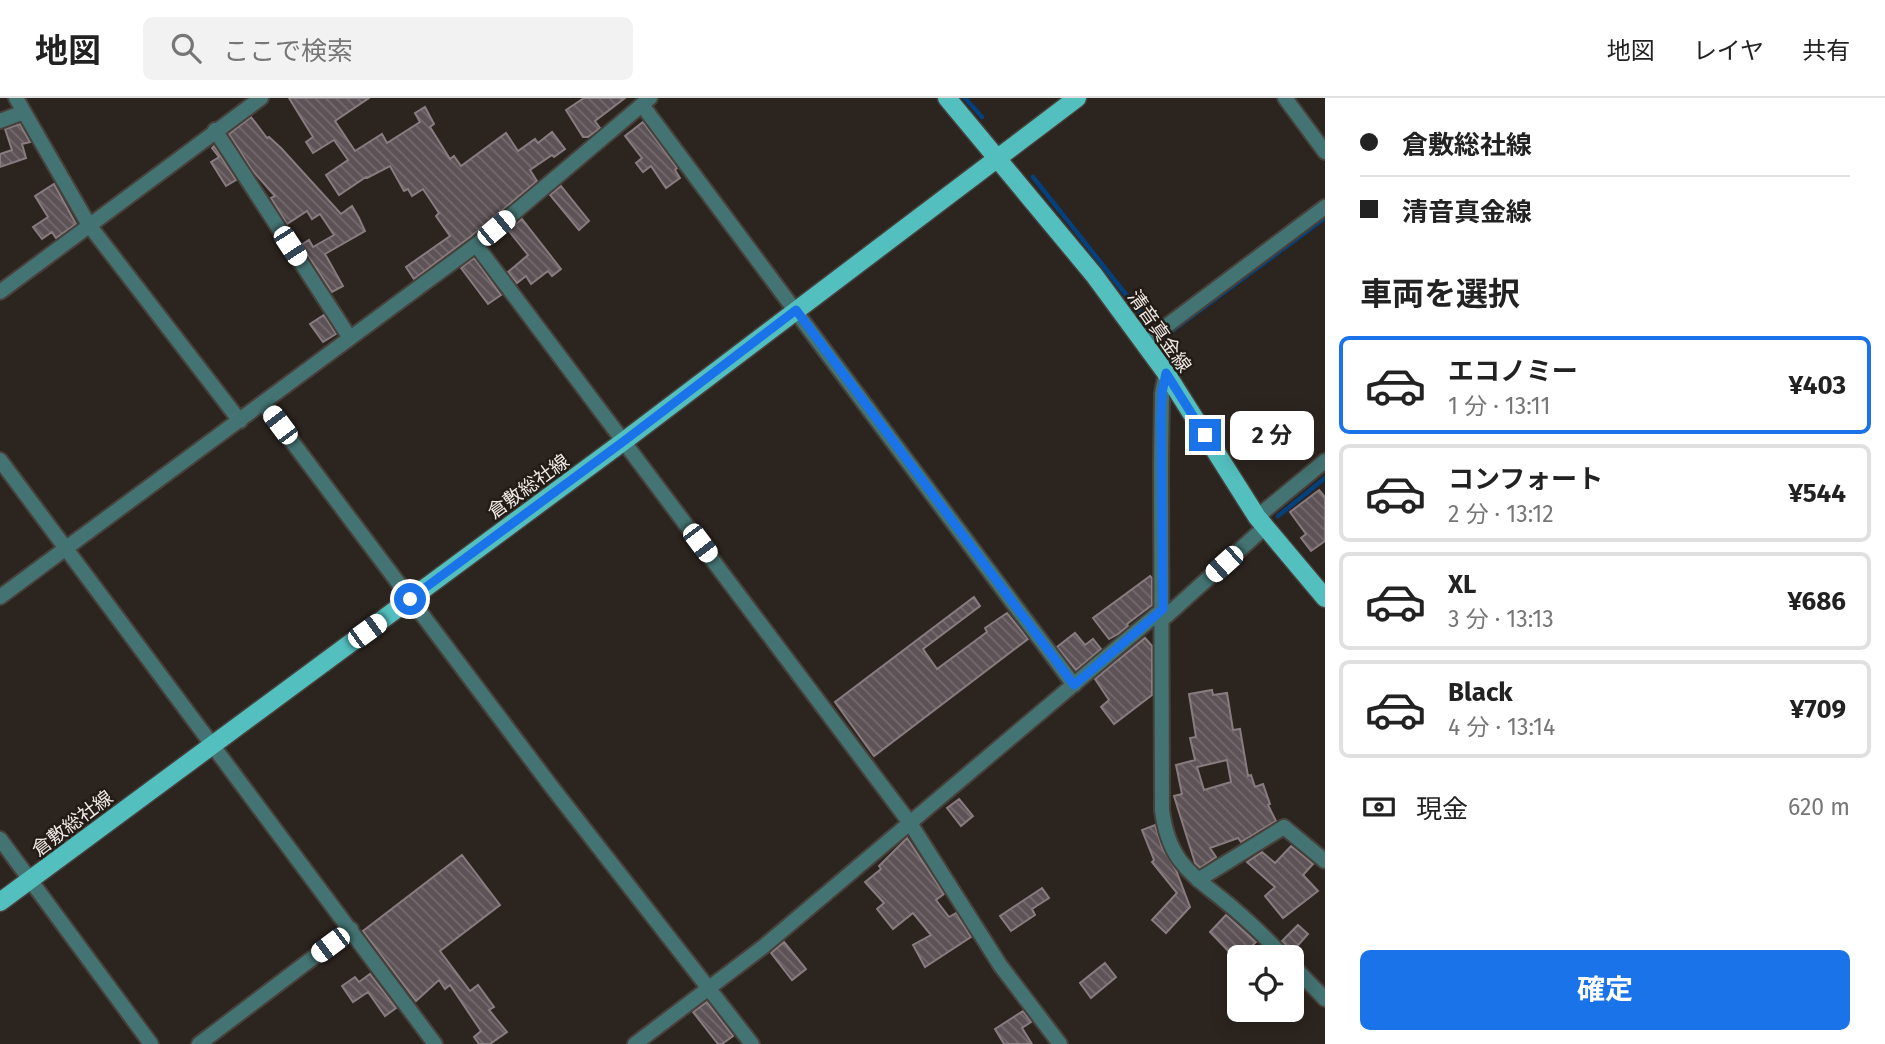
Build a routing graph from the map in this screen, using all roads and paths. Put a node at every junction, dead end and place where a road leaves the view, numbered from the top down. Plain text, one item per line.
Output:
1 (16, 98) edge
2 (626, 98) edge
3 (947, 98) edge
4 (1077, 98) edge
5 (1285, 98) edge
6 (251, 100) edge
7 (643, 105) edge
8 (24, 112) junction
9 (0, 121) edge
10 (215, 130) junction
11 (1325, 152) edge
12 (996, 158) junction
13 (1325, 207) edge
14 (89, 225) junction
15 (476, 245) junction
16 (0, 292) edge
17 (796, 310) junction
18 (350, 338) junction
19 (1145, 342) junction
20 (1166, 373) junction
21 (263, 403) junction
22 (240, 421) junction
23 (624, 441) junction
24 (0, 460) edge
25 (1325, 461) edge
26 (1261, 522) junction
27 (66, 548) junction
28 (0, 597) edge
29 (1325, 598) edge
30 (410, 599) junction
31 (1163, 614) junction
32 (1074, 685) junction
33 (213, 744) junction
34 (910, 823) junction
35 (0, 839) edge
36 (1325, 860) edge
37 (30, 880) junction
38 (1198, 880) junction
39 (0, 902) edge
40 (351, 929) junction
41 (1272, 945) edge
42 (1304, 977) edge
43 (707, 989) junction
44 (1325, 999) edge
45 (151, 1044) edge
46 (199, 1044) edge
47 (435, 1044) edge
48 (635, 1044) edge
49 (751, 1044) edge
50 (1060, 1044) edge

1 - 8 street
2 - 7 street
3 - 12 main road, 清音真金線
4 - 12 main road, 倉敷総社線
5 - 11 street
6 - 10 street
7 - 15 street
7 - 17 street
8 - 9 street
8 - 14 street
10 - 14 street
10 - 18 street
12 - 17 main road, 倉敷総社線
12 - 19 main road, 清音真金線
13 - 19 street
14 - 16 street
14 - 22 street
15 - 18 street
15 - 23 street
17 - 23 main road, 倉敷総社線
17 - 32 street
18 - 21 street
19 - 20 main road, 清音真金線
20 - 26 main road, 清音真金線
20 - 31 street
21 - 22 street
21 - 30 street
22 - 27 street
23 - 30 main road, 倉敷総社線
23 - 34 street
24 - 27 street
25 - 26 street
26 - 29 main road, 清音真金線
26 - 31 street
27 - 28 street
27 - 33 street
30 - 33 main road, 倉敷総社線
30 - 43 street
31 - 32 street
31 - 38 street
32 - 34 street
33 - 37 main road, 倉敷総社線
33 - 40 street
34 - 43 street
34 - 50 street
35 - 37 street
36 - 38 street
37 - 39 main road, 倉敷総社線
37 - 45 street
38 - 41 street
40 - 46 street
40 - 47 street
42 - 44 street
43 - 48 street
43 - 49 street

